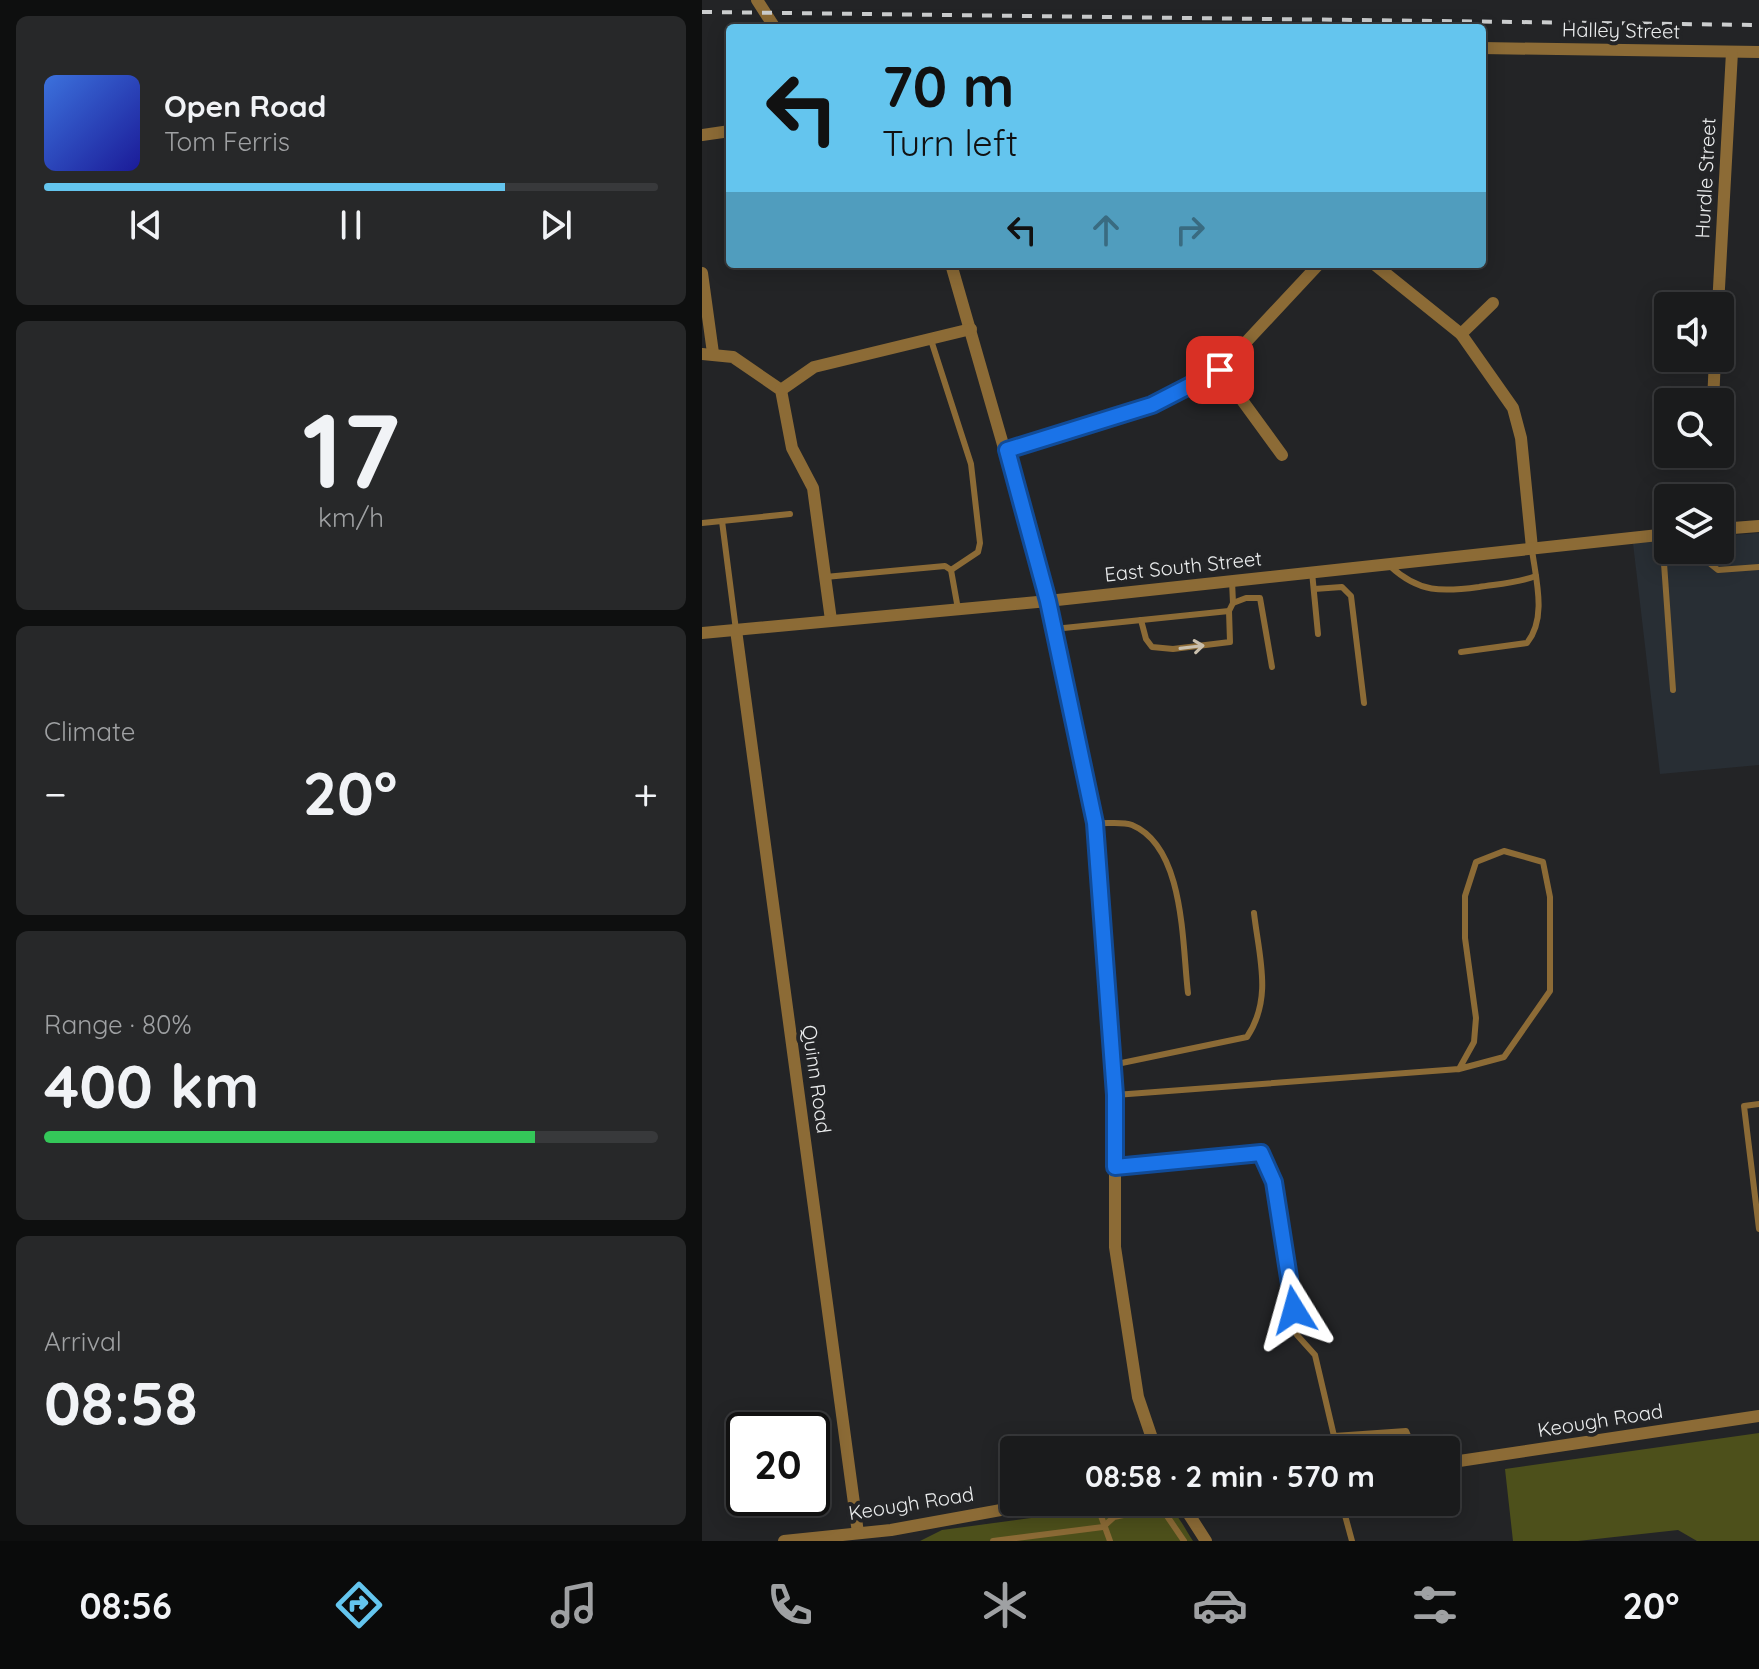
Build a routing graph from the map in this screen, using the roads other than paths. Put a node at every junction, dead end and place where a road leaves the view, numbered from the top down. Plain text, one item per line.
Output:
1 (757, 0) edge
2 (772, 24) edge
3 (1486, 48) edge
4 (1732, 52) junction
5 (1759, 52) edge
6 (726, 132) edge
7 (702, 135) edge
8 (952, 268) edge
9 (1315, 268) edge
10 (1379, 268) edge
11 (702, 273) edge
12 (1719, 292) edge
13 (1493, 303) dead end
14 (971, 329) junction
15 (1461, 334) junction
16 (931, 339) junction
17 (707, 353) edge
18 (1220, 370) junction
19 (781, 390) junction
20 (1007, 450) junction
21 (1282, 455) dead end
22 (790, 514) dead end
23 (722, 521) junction
24 (702, 523) edge
25 (1759, 526) edge
26 (1734, 528) edge
27 (1654, 535) edge
28 (1532, 548) junction
29 (1388, 564) junction
30 (1667, 564) edge
31 (1710, 564) edge
32 (1759, 567) edge
33 (951, 570) junction
34 (1312, 572) junction
35 (1536, 576) junction
36 (825, 577) junction
37 (1232, 581) junction
38 (1314, 589) junction
39 (1048, 601) junction
40 (1233, 603) junction
41 (958, 609) junction
42 (1229, 611) junction
43 (831, 620) junction
44 (1141, 620) junction
45 (1054, 629) junction
46 (736, 630) junction
47 (702, 633) edge
48 (1318, 634) dead end
49 (1461, 652) dead end
50 (1272, 667) dead end
51 (1673, 690) dead end
52 (1364, 703) dead end
53 (1095, 823) junction
54 (1254, 913) dead end
55 (1188, 993) dead end
56 (1112, 1065) junction
57 (1459, 1069) junction
58 (1115, 1095) junction
59 (1759, 1104) edge
60 (1115, 1167) junction
61 (1759, 1229) edge
62 (1759, 1416) edge
63 (1151, 1436) edge
64 (1334, 1436) edge
65 (1334, 1436) edge
66 (1408, 1436) edge
67 (1460, 1461) edge
68 (1000, 1512) edge
69 (1100, 1516) edge
70 (1190, 1516) edge
71 (1345, 1516) edge
72 (1103, 1527) junction
73 (858, 1533) junction
74 (891, 1536) edge
75 (784, 1541) edge
76 (993, 1541) edge
77 (1104, 1541) edge
78 (1110, 1541) edge
79 (1184, 1541) edge
80 (1206, 1541) edge
81 (1352, 1541) edge

1 - 2 street
3 - 4 street, Halley Street
4 - 5 street, Halley Street
4 - 12 street, Hurdle Street
6 - 7 street
8 - 14 street
9 - 18 street
10 - 15 street
11 - 17 street
13 - 15 street
14 - 16 street
14 - 20 street
15 - 28 street
16 - 19 street
16 - 33 lane
17 - 19 street
18 - 20 street
18 - 21 street
19 - 36 street
20 - 39 street
22 - 23 lane
23 - 24 lane
23 - 46 lane
25 - 26 street
27 - 28 street, East South Street
28 - 29 street, East South Street
28 - 35 lane
29 - 34 street, East South Street
29 - 35 lane
30 - 51 lane
31 - 32 lane
33 - 36 lane
33 - 41 lane
34 - 37 street, East South Street
34 - 38 lane
35 - 49 lane
36 - 43 street
37 - 39 street, East South Street
37 - 40 lane
38 - 48 lane
38 - 52 lane
39 - 41 street, East South Street
39 - 45 street
40 - 42 lane
40 - 50 lane
41 - 43 street, East South Street
42 - 44 lane
44 -> 42 lane
43 - 46 street, East South Street
44 - 45 lane
45 - 53 street
46 - 47 street, East South Street
46 - 73 street, Quinn Road
53 - 55 lane
53 - 56 street
54 - 56 lane
56 - 58 street
57 - 57 lane
57 - 58 lane
58 - 60 street
59 - 61 lane
60 - 63 street
60 - 64 lane
62 - 67 street, Keough Road
65 - 66 lane
68 - 74 street, Keough Road
69 - 72 lane
70 - 80 street
71 - 81 lane
72 - 76 lane
72 - 77 lane
72 - 78 lane
72 - 79 lane
73 - 74 street, Keough Road
73 - 75 street, Keough Road

